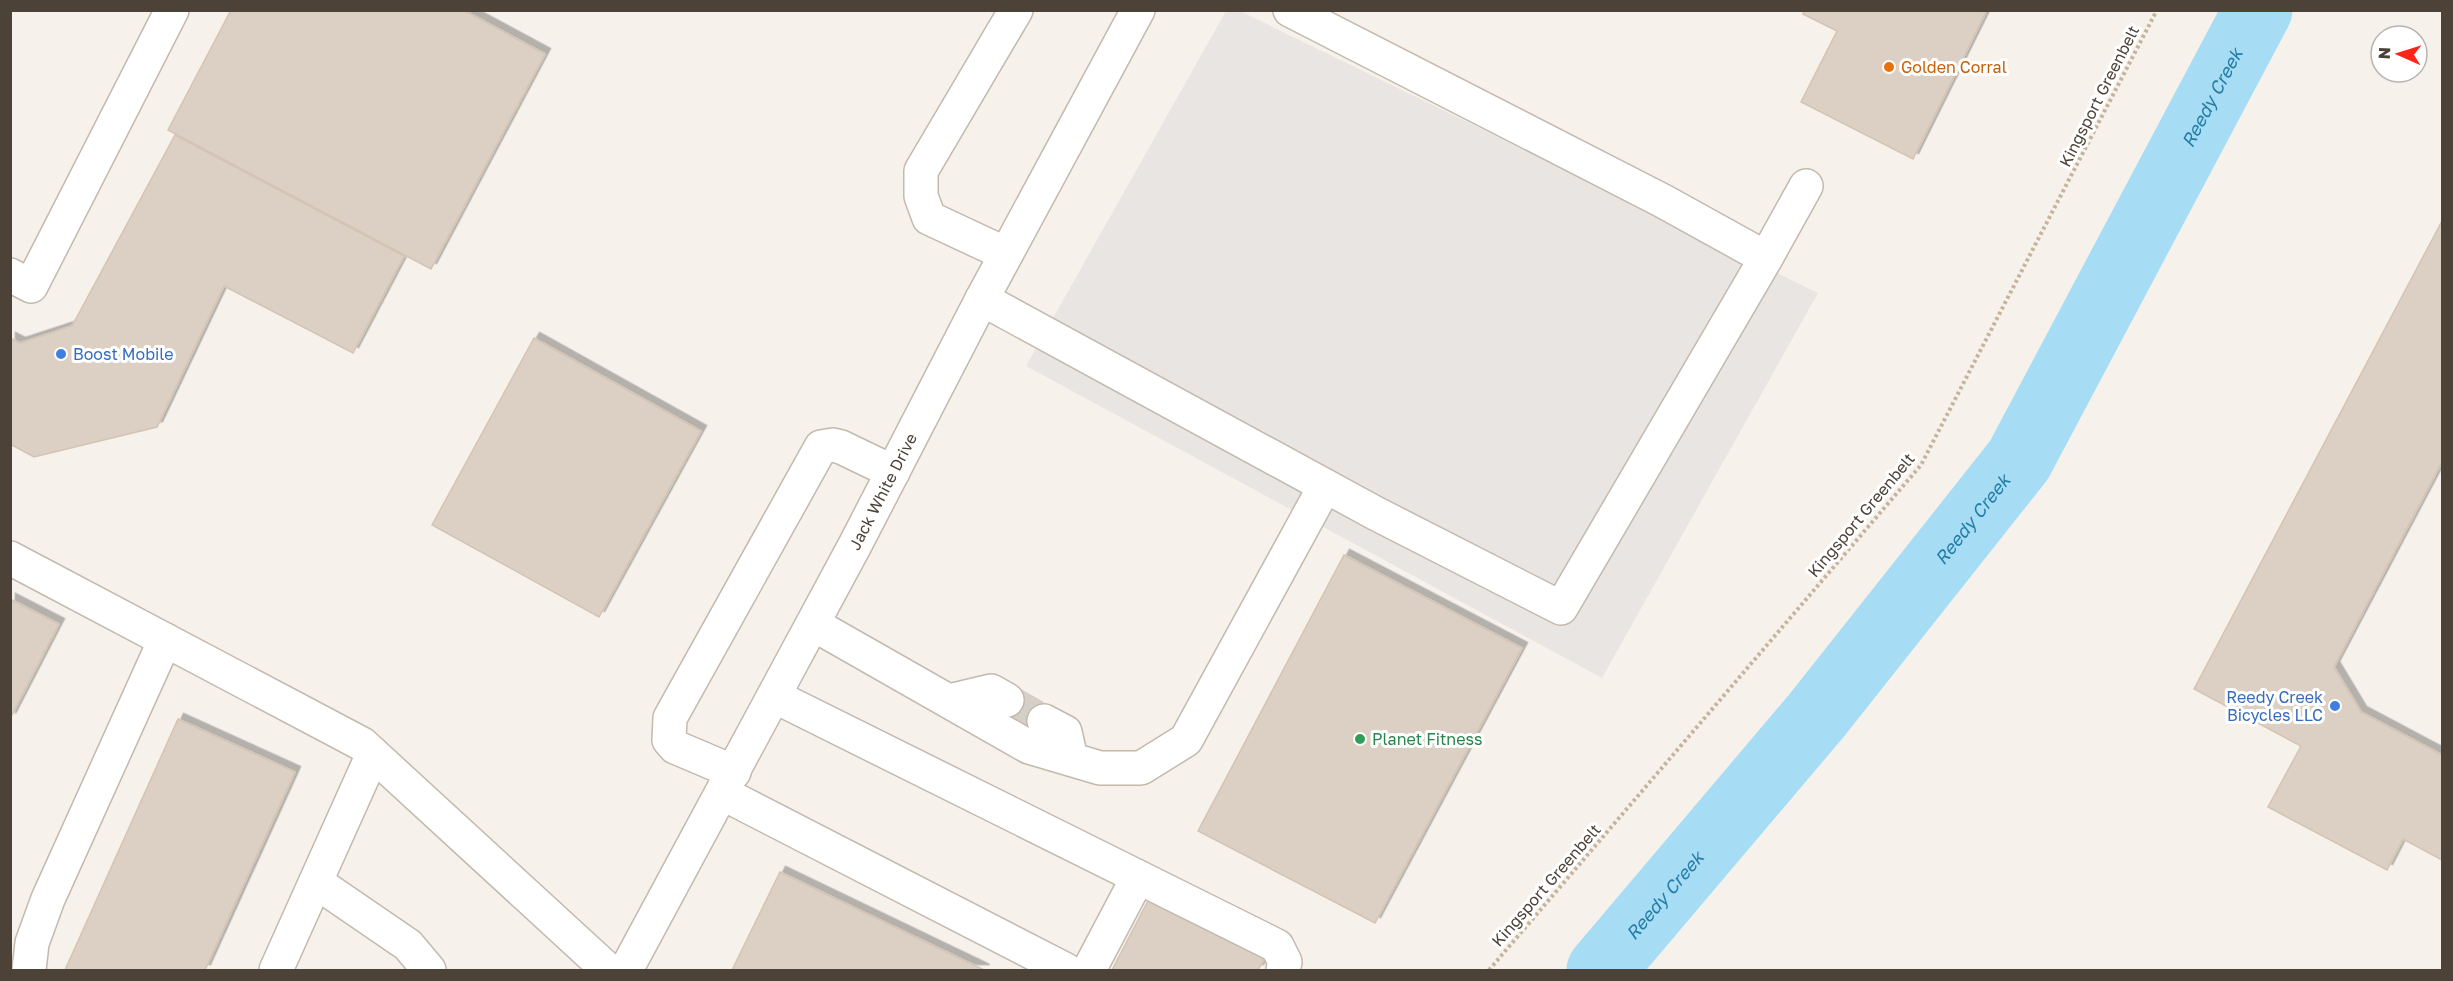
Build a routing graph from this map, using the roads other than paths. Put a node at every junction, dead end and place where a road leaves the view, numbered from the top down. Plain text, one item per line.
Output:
1 (172, 10) edge
2 (1016, 10) edge
3 (1138, 10) edge
4 (1290, 10) edge
5 (1806, 186) dead end
6 (1006, 254) junction
7 (1766, 258) junction
8 (10, 275) edge
9 (982, 299) junction
10 (893, 472) junction
11 (1324, 486) junction
12 (10, 558) edge
13 (813, 624) junction
14 (165, 640) junction
15 (774, 696) junction
16 (1007, 700) tunnel mouth
17 (949, 701) junction
18 (1044, 721) tunnel mouth
19 (373, 754) junction
20 (1071, 759) junction
21 (728, 783) junction
22 (1138, 877) junction
23 (316, 882) junction
24 (29, 970) edge
25 (276, 970) edge
26 (429, 970) edge
27 (608, 970) edge
28 (626, 970) edge
29 (1066, 970) edge
30 (1089, 970) edge
31 (1283, 970) edge

1 - 8 street
2 - 6 street
3 - 6 street, Jack White Drive
4 - 7 street
5 - 7 street
6 - 9 street, Jack White Drive
7 - 11 street
9 - 10 street, Jack White Drive
9 - 11 street
10 - 13 street, Jack White Drive
10 - 21 street
11 - 20 street
12 - 14 street
13 - 15 street, Jack White Drive
13 - 17 street
14 - 19 street
14 - 24 street
15 - 21 street, Jack White Drive
15 - 22 street
16 - 17 street
17 - 20 street
18 - 20 street
19 - 23 street
19 - 27 street
21 - 28 street, Jack White Drive
21 - 29 street
22 - 30 street
22 - 31 street
23 - 25 street
23 - 26 street

